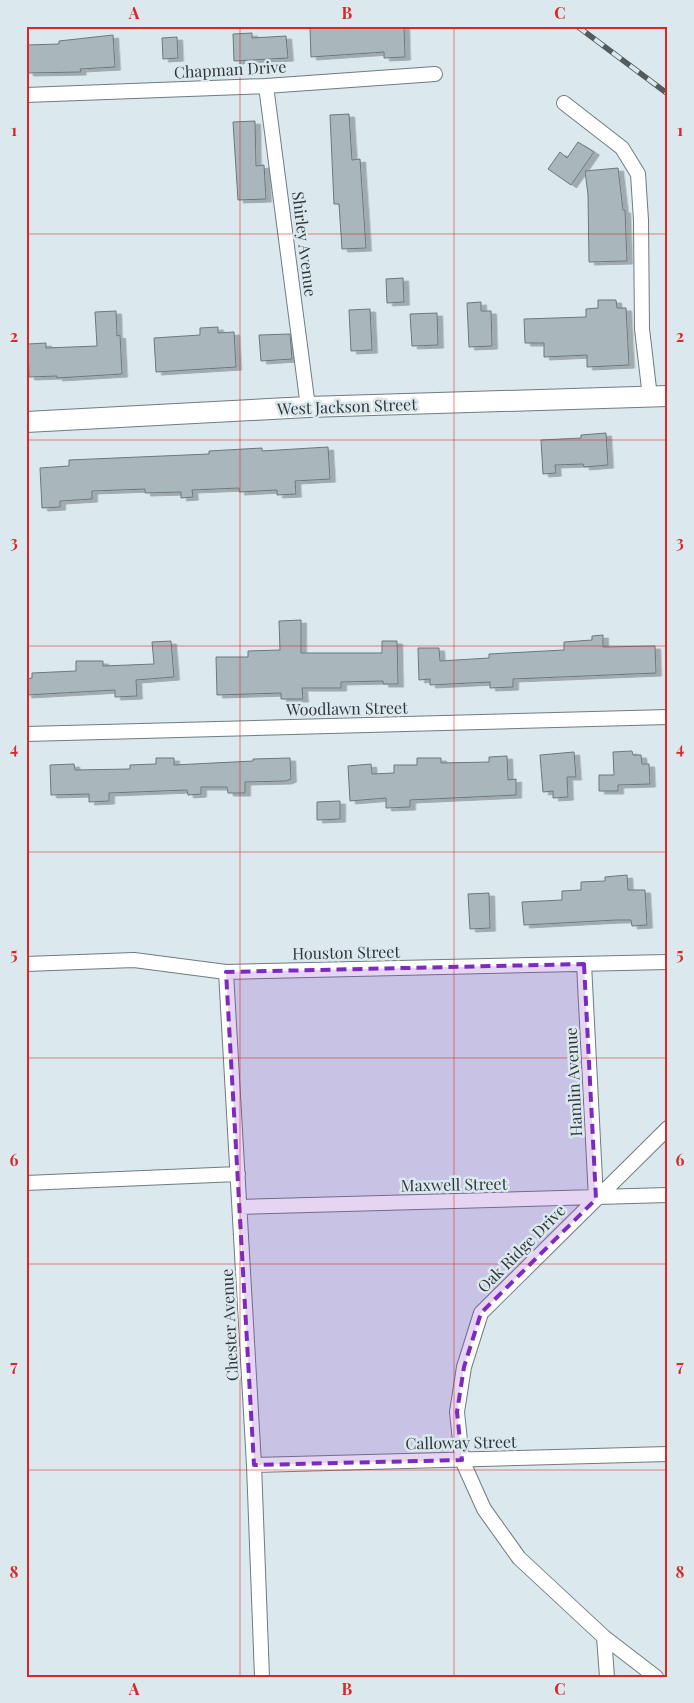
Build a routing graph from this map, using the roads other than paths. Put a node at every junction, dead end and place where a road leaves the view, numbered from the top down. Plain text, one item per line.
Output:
1 (435, 74) dead end
2 (266, 86) junction
3 (26, 95) edge
4 (564, 104) dead end
5 (659, 396) edge
6 (308, 407) junction
7 (26, 422) edge
8 (668, 717) edge
9 (26, 734) edge
10 (668, 962) edge
11 (26, 964) edge
12 (584, 964) junction
13 (226, 972) junction
14 (668, 1128) edge
15 (238, 1174) junction
16 (26, 1183) edge
17 (668, 1195) edge
18 (596, 1199) junction
19 (240, 1206) junction
20 (668, 1454) edge
21 (462, 1460) junction
22 (254, 1465) junction
23 (604, 1637) junction
24 (262, 1677) edge
25 (607, 1677) edge
26 (656, 1677) edge

1 - 2 street, Chapman Drive
2 - 3 street, Chapman Drive
2 - 6 street, Shirley Avenue
4 - 5 street
5 - 6 street, West Jackson Street
6 - 7 street, West Jackson Street
8 - 9 street, Woodlawn Street
10 - 12 street, Houston Street
11 - 13 street, Houston Street
12 - 13 street, Houston Street
12 - 18 street, Hamlin Avenue
13 - 15 street, Chester Avenue
14 - 18 street, Oak Ridge Drive
15 - 16 street
15 - 19 street, Chester Avenue
17 - 18 street, Maxwell Street
18 - 19 street, Maxwell Street
18 - 21 street, Oak Ridge Drive
19 - 22 street, Chester Avenue
20 - 21 street, Calloway Street
21 - 22 street, Calloway Street
21 - 23 street, Oak Ridge Drive
22 - 24 street, Chester Avenue
23 - 25 street
23 - 26 street, Oak Ridge Drive

